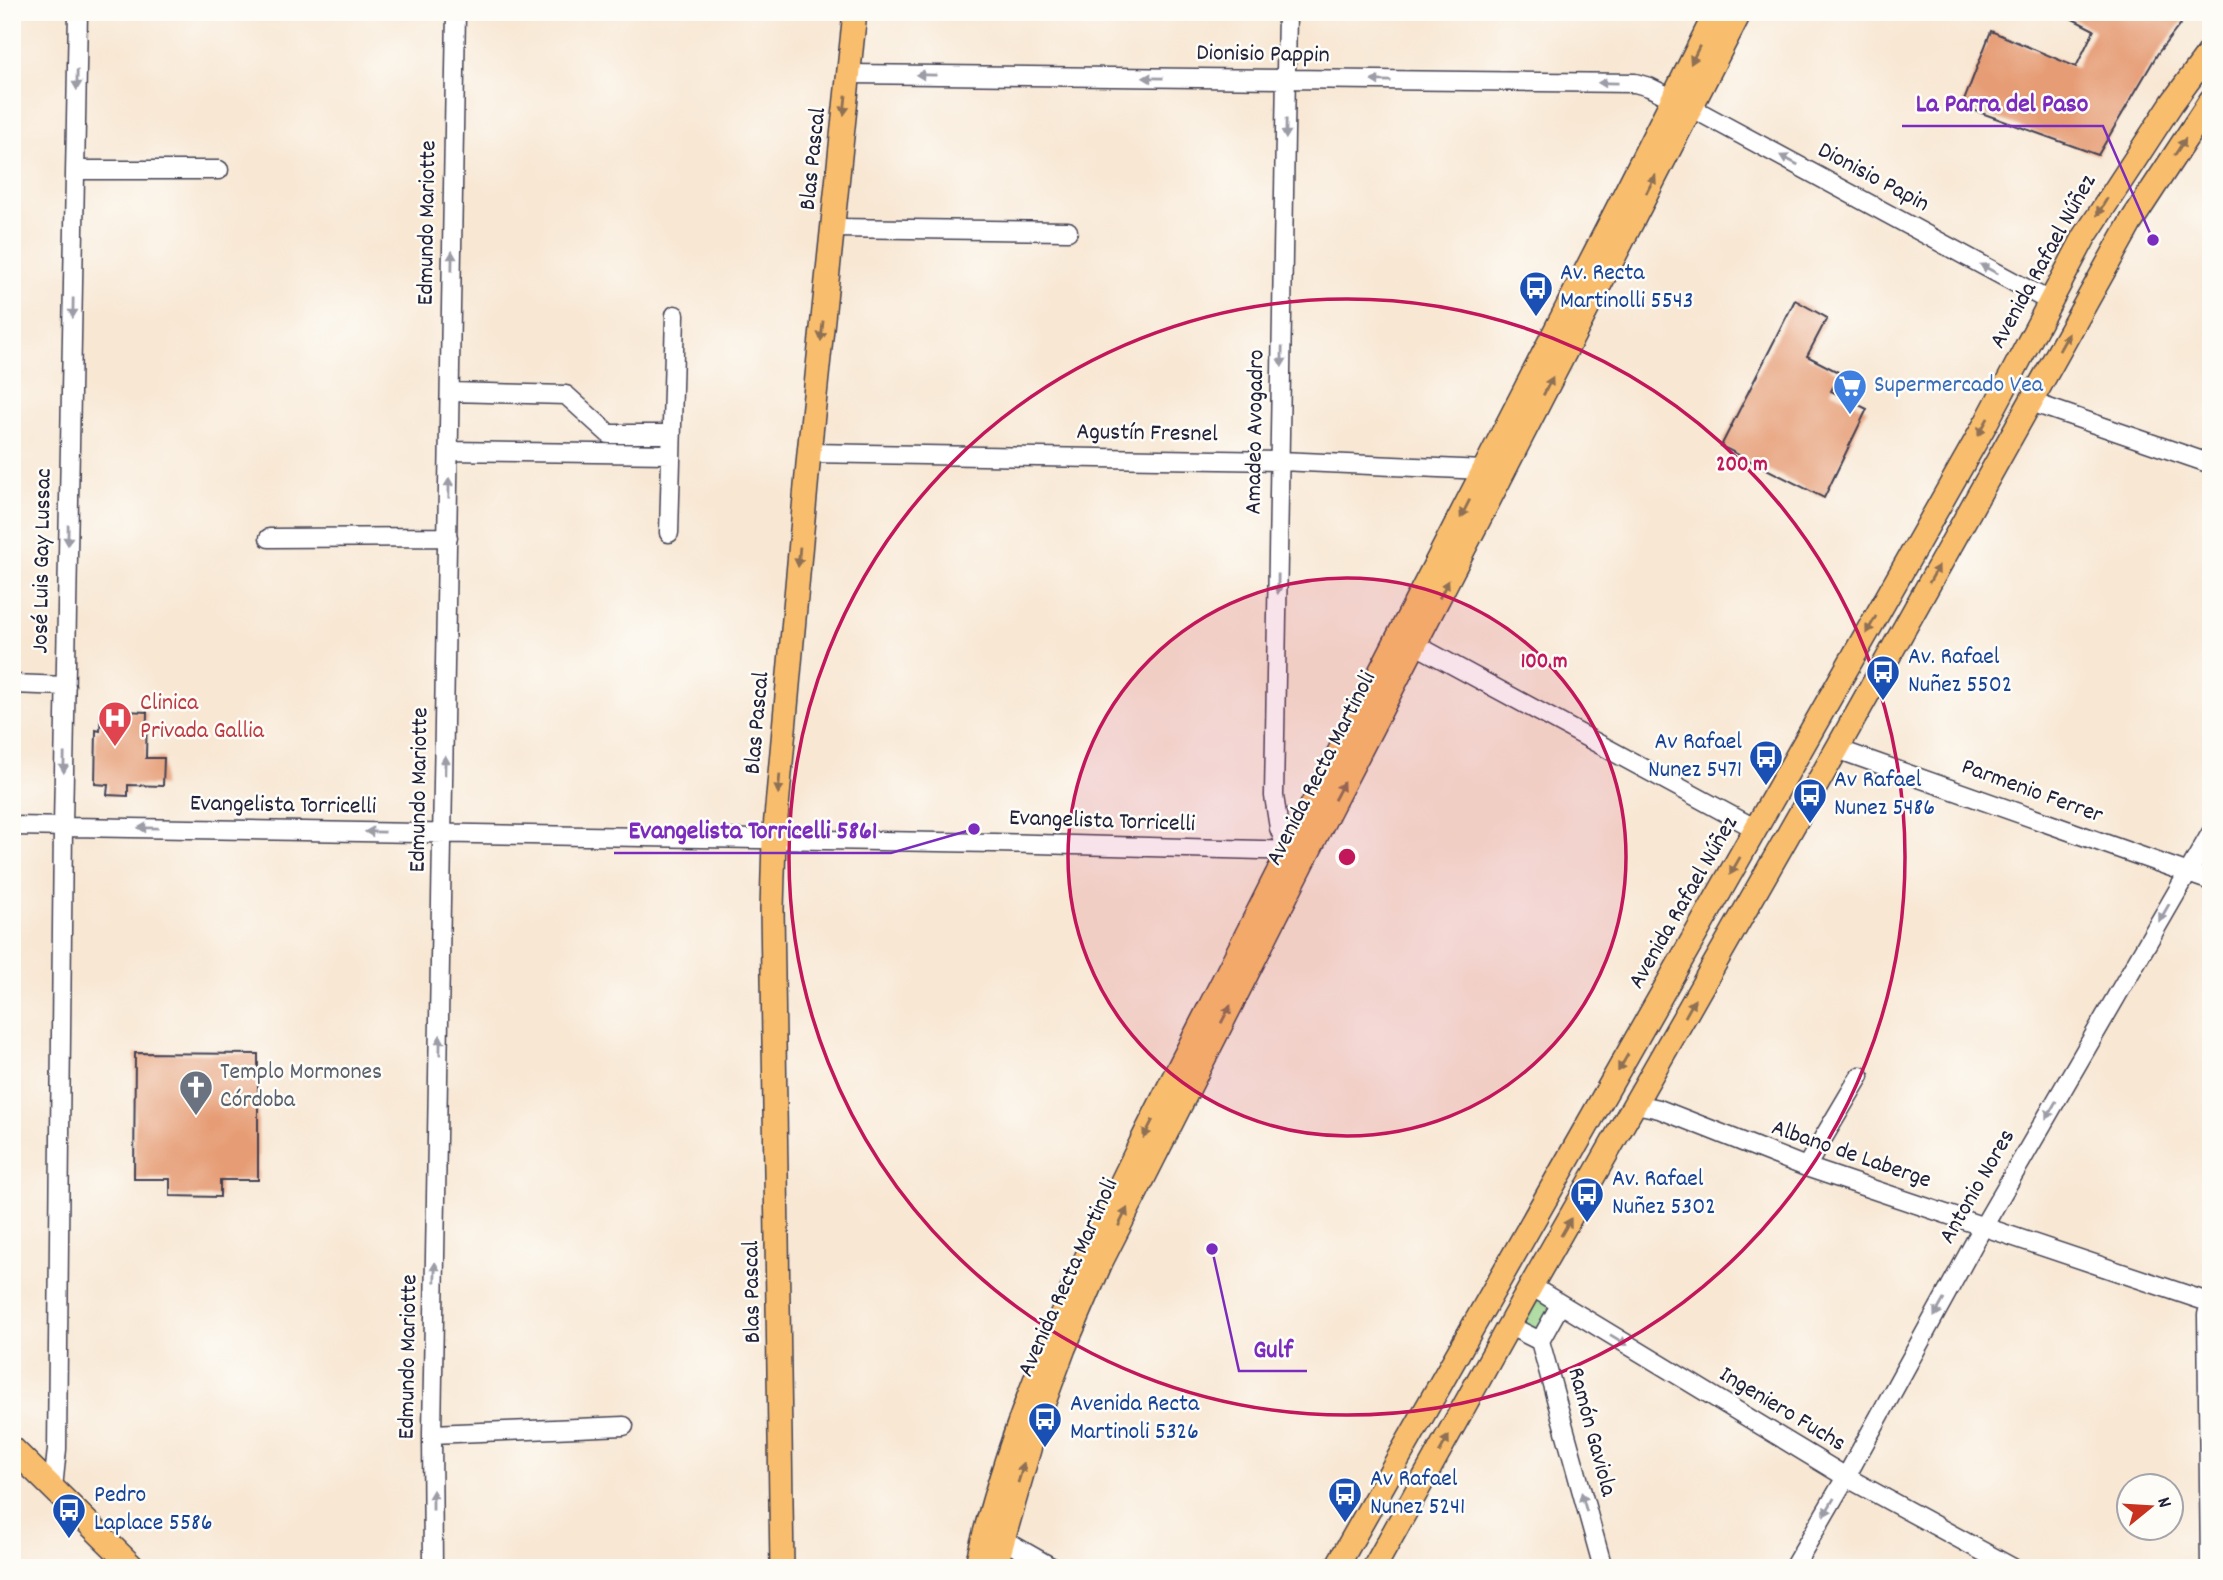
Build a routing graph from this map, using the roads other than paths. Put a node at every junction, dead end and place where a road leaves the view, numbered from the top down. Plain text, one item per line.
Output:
1 (78, 12) edge
2 (456, 12) edge
3 (855, 12) edge
4 (1287, 12) edge
5 (1716, 12) edge
6 (1740, 12) edge
7 (2211, 50) edge
8 (849, 74) junction
9 (1286, 80) junction
10 (2211, 100) edge
11 (1682, 103) junction
12 (75, 170) junction
13 (219, 170) dead end
14 (833, 228) junction
15 (1068, 231) dead end
16 (2049, 301) junction
17 (675, 315) dead end
18 (450, 393) junction
19 (2031, 402) junction
20 (608, 434) junction
21 (672, 434) junction
22 (449, 451) junction
23 (609, 453) junction
24 (809, 453) junction
25 (671, 454) junction
26 (1280, 461) junction
27 (2211, 464) edge
28 (1484, 470) junction
29 (669, 533) dead end
30 (448, 537) junction
31 (269, 538) dead end
32 (1416, 645) junction
33 (12, 684) edge
34 (66, 686) junction
35 (1837, 749) junction
36 (12, 826) edge
37 (63, 826) junction
38 (1756, 829) junction
39 (2211, 832) edge
40 (444, 833) junction
41 (774, 840) junction
42 (1298, 851) junction
43 (2187, 873) junction
44 (2211, 881) edge
45 (1860, 1076) dead end
46 (1636, 1104) junction
47 (1588, 1124) junction
48 (1806, 1167) junction
49 (1983, 1227) junction
50 (1531, 1286) junction
51 (2210, 1302) edge
52 (1560, 1305) junction
53 (1510, 1326) junction
54 (1468, 1336) junction
55 (1540, 1341) junction
56 (624, 1426) dead end
57 (432, 1434) junction
58 (12, 1448) edge
59 (1846, 1477) junction
60 (53, 1488) junction
61 (993, 1537) junction
62 (122, 1563) edge
63 (433, 1568) edge
64 (782, 1568) edge
65 (976, 1568) edge
66 (995, 1568) edge
67 (1053, 1568) edge
68 (1336, 1568) edge
69 (1374, 1568) edge
70 (1602, 1568) edge
71 (1793, 1568) edge
72 (2013, 1568) edge
73 (2210, 1568) edge

1 -> 12 street, José Luis Gay Lussac
18 -> 2 street, Edmundo Mariotte
3 - 8 main road, Blas Pascal
4 - 9 street, Amadeo Avogadro
5 -> 11 main road, Avenida Recta Martinoli
6 - 11 main road, Avenida Recta Martinoli
7 -> 16 main road, Avenida Rafael Núñez
9 -> 8 street, Dionisio Pappin
8 -> 14 main road, Blas Pascal
11 -> 9 street, Dionisio Pappin
9 -> 26 street, Amadeo Avogadro
19 -> 10 main road
16 -> 11 street, Dionisio Papin
11 - 28 main road, Avenida Recta Martinoli
32 -> 11 main road, Avenida Recta Martinoli
12 - 13 street
12 -> 34 street, José Luis Gay Lussac
14 - 15 street
14 -> 24 main road, Blas Pascal
16 -> 38 main road, Avenida Rafael Núñez
17 - 21 street
18 - 20 street
18 - 22 street, Edmundo Mariotte
19 - 27 street
35 -> 19 main road
20 - 21 street
20 - 23 street
21 - 25 street
22 - 23 street
30 -> 22 street, Edmundo Mariotte
23 - 25 street
24 - 26 street, Agustín Fresnel
24 -> 41 main road, Blas Pascal
25 - 29 street
26 - 28 street, Agustín Fresnel
26 -> 42 street, Amadeo Avogadro
28 -> 42 main road, Avenida Recta Martinoli
30 - 31 street
40 -> 30 street, Edmundo Mariotte
32 - 38 street
42 -> 32 main road, Avenida Recta Martinoli
33 - 34 street
34 -> 37 street, José Luis Gay Lussac
35 - 43 street, Parmenio Ferrer
46 -> 35 main road
36 - 37 street, Evangelista Torricelli
40 -> 37 street, Evangelista Torricelli
37 - 60 street, José Luis Gay Lussac
38 -> 47 main road, Avenida Rafael Núñez
39 - 43 street, Antonio Nores
40 - 41 street, Evangelista Torricelli
57 -> 40 street, Edmundo Mariotte
41 - 42 street, Evangelista Torricelli
41 - 64 main road, Blas Pascal
42 -> 61 main road, Avenida Recta Martinoli
61 -> 42 main road, Avenida Recta Martinoli
43 - 44 street, Parmenio Ferrer
43 -> 49 street, Antonio Nores
45 - 48 street
46 - 48 street, Albano de Laberge
50 -> 46 main road
47 - 50 main road
47 - 54 main road, Avenida Rafael Núñez
48 - 49 street, Albano de Laberge
49 - 51 street, Albano de Laberge
49 -> 59 street, Antonio Nores
50 - 52 street, Ingeniero Fuchs
50 - 53 main road
51 - 73 street
52 - 55 street
52 -> 59 street, Ingeniero Fuchs
53 - 54 main road
53 - 55 street
69 -> 53 main road
54 - 68 main road, Avenida Rafael Núñez
70 -> 55 street, Ramón Gaviola
56 - 57 street
63 -> 57 street, Edmundo Mariotte
58 - 60 main road
59 -> 71 street, Antonio Nores
59 - 72 street, Ingeniero Fuchs
60 - 62 main road
61 - 65 main road, Avenida Recta Martinoli
61 - 66 main road, Avenida Recta Martinoli
61 - 67 street

